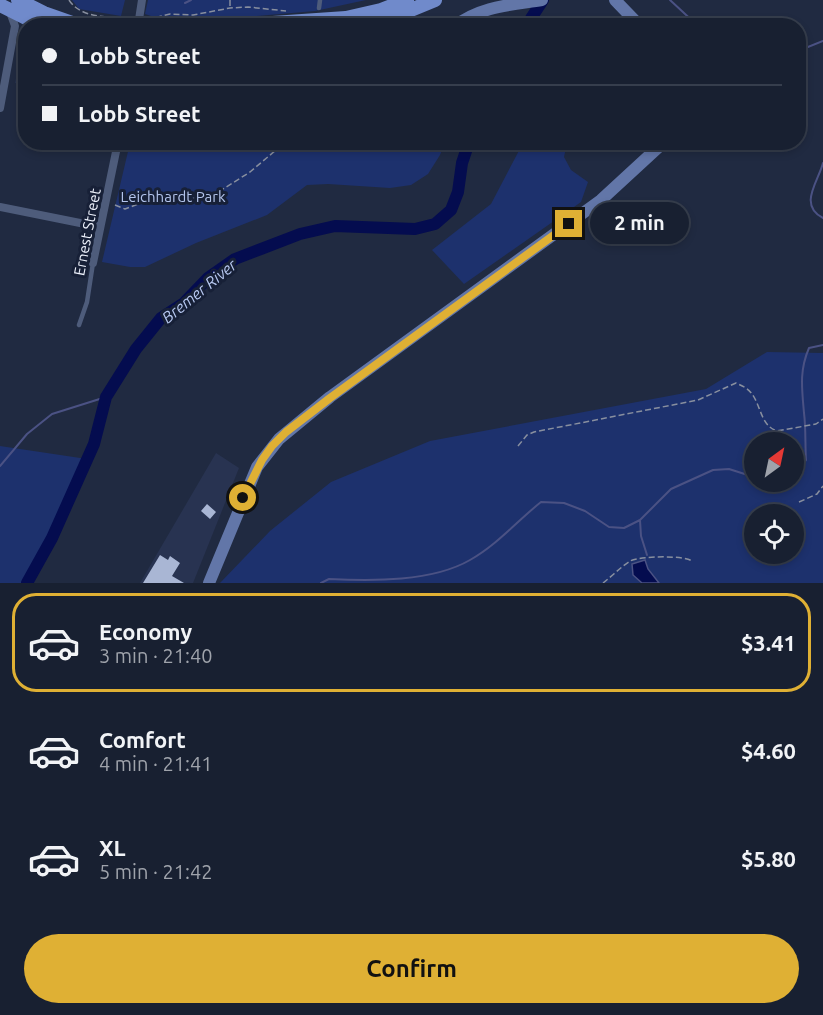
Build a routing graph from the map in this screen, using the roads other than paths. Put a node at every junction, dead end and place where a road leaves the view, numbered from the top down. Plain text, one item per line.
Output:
1 (142, 0) edge
2 (320, 0) edge
3 (407, 0) edge
4 (435, 0) edge
5 (542, 0) edge
6 (615, 0) edge
7 (9, 4) edge
8 (319, 8) dead end
9 (19, 18) edge
10 (58, 18) edge
11 (139, 18) edge
12 (384, 18) edge
13 (386, 18) edge
14 (465, 18) edge
15 (632, 18) edge
16 (18, 21) edge
17 (0, 108) edge
18 (116, 150) edge
19 (655, 150) edge
20 (0, 207) edge
21 (100, 228) junction
22 (93, 263) joint
23 (79, 325) dead end
24 (209, 583) edge

1 - 11 street
2 - 8 lane
3 - 12 main road
4 - 13 main road
5 - 14 main road
6 - 15 main road
7 - 9 main road
7 - 10 main road
16 - 17 street
18 - 21 street, Ernest Street
19 - 24 main road
20 - 21 street
21 - 22 street, Ernest Street
22 - 23 lane, Ernest Street

